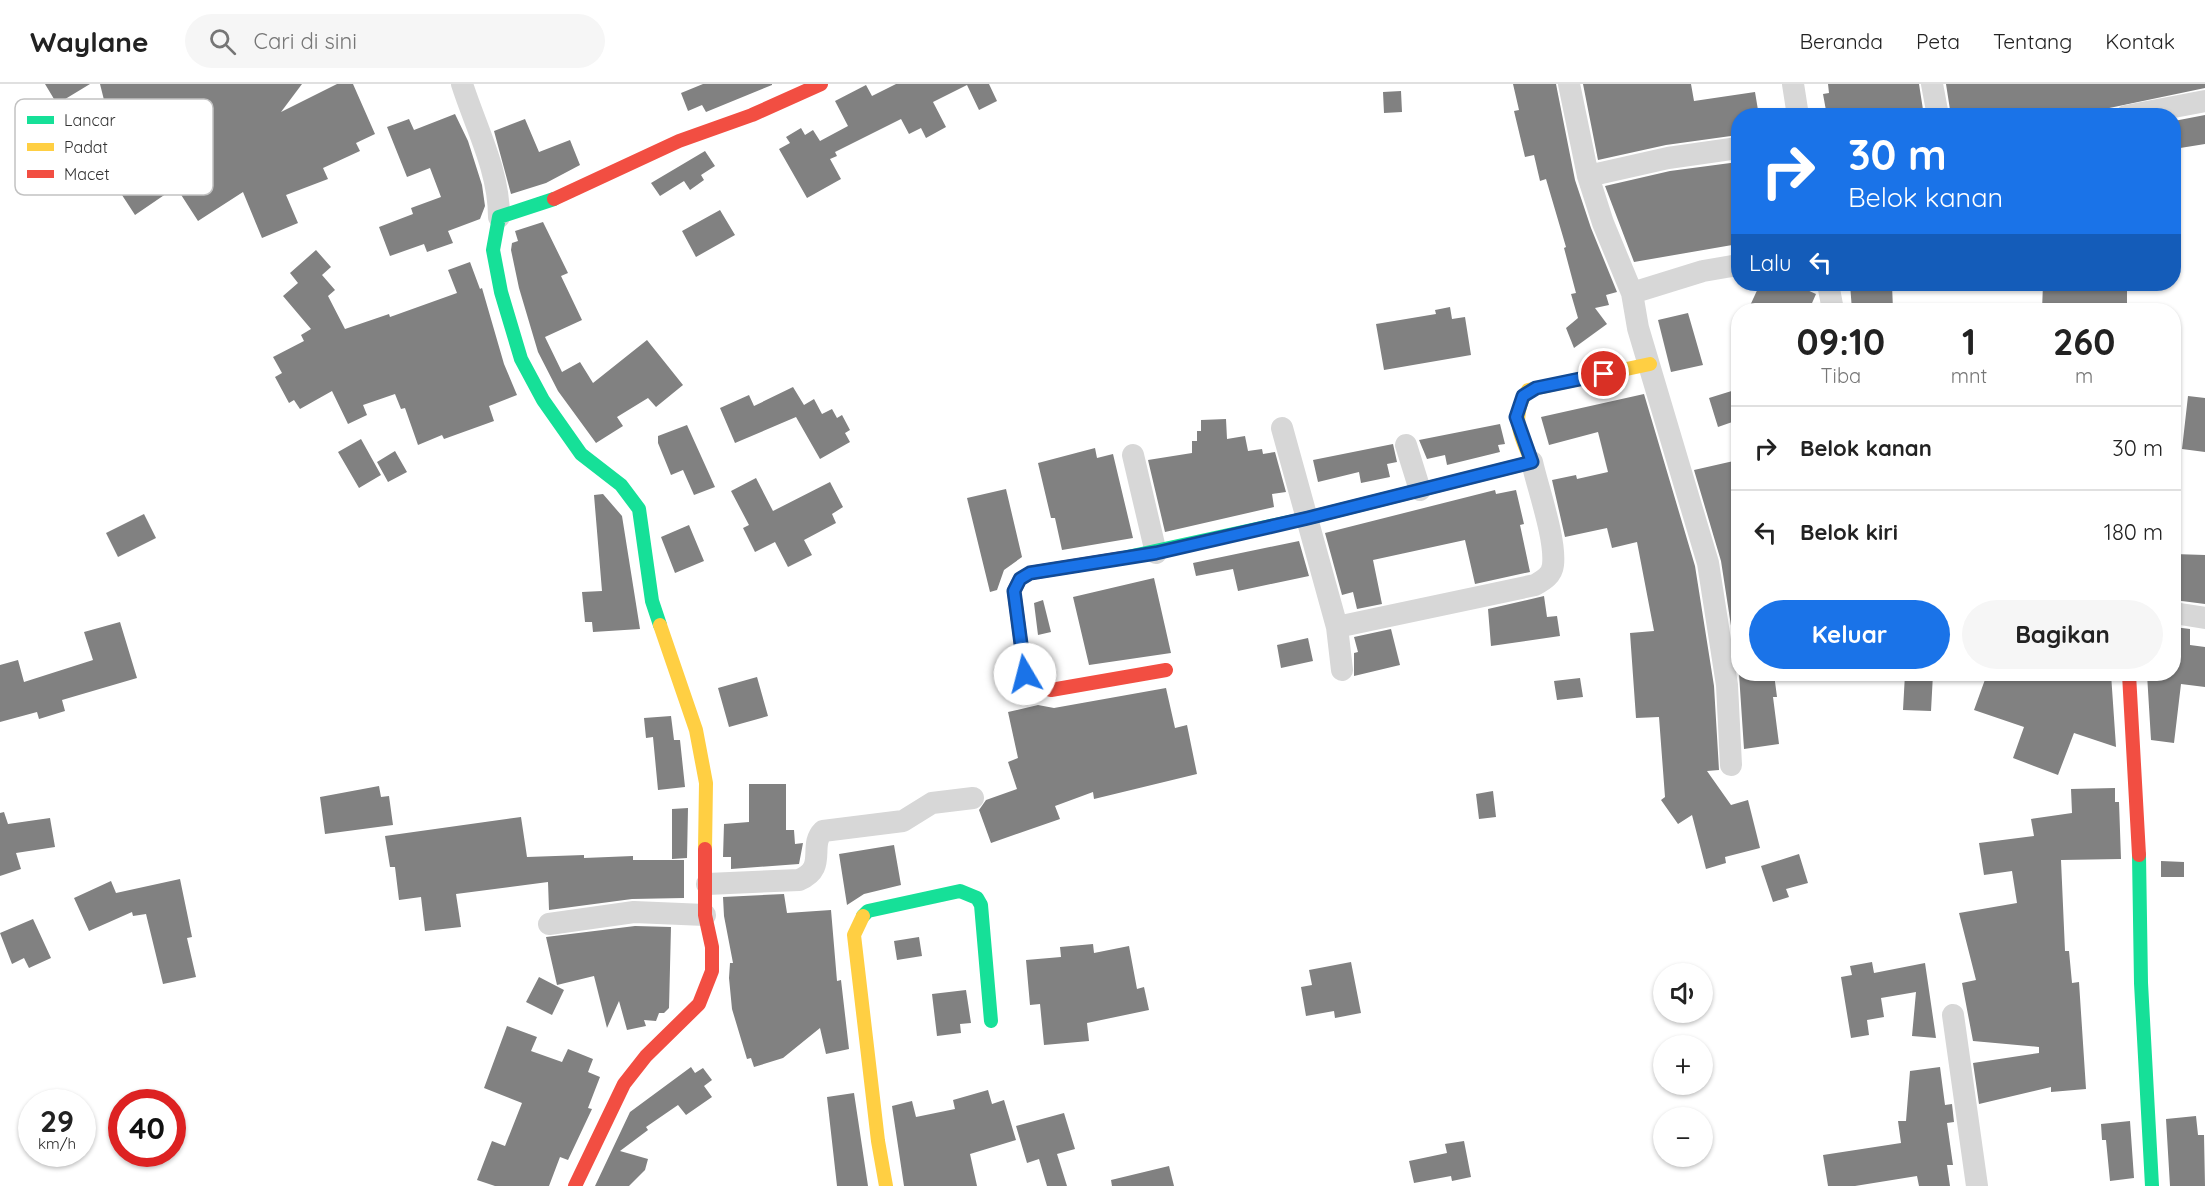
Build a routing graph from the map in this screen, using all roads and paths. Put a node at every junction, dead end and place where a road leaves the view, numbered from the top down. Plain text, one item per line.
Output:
1 (462, 84) edge
2 (821, 84) edge
3 (1569, 84) edge
4 (1793, 84) edge
5 (1932, 84) edge
6 (2205, 101) edge
7 (1797, 108) edge
8 (1936, 108) edge
9 (2168, 108) edge
10 (1731, 149) edge
11 (1588, 176) junction
12 (499, 217) junction
13 (1731, 266) edge
14 (1632, 293) junction
15 (1650, 364) junction
16 (1282, 428) dead end
17 (1406, 445) dead end
18 (1133, 455) dead end
19 (1532, 462) junction
20 (1420, 490) junction
21 (1308, 518) junction
22 (1156, 553) junction
23 (2181, 614) edge
24 (2205, 618) edge
25 (1337, 627) junction
26 (1166, 670) dead end
27 (1342, 670) dead end
28 (2129, 681) edge
29 (1731, 765) dead end
30 (973, 798) dead end
31 (707, 884) junction
32 (705, 915) junction
33 (549, 924) dead end
34 (1953, 1015) dead end
35 (991, 1022) dead end
36 (575, 1186) edge
37 (886, 1186) edge
38 (1977, 1186) edge
39 (2152, 1186) edge

1 - 12 street
2 - 12 street
3 - 11 street
4 - 7 street
5 - 8 street
6 - 9 street
10 - 11 street
11 - 14 street
12 - 31 street
13 - 14 street
14 - 15 street
15 - 19 street
15 - 29 street
16 - 21 street
17 - 20 street
18 - 22 street
19 - 20 street
19 - 25 street
20 - 21 street
21 - 22 street
21 - 25 street
22 - 26 street
23 - 24 street
25 - 27 street
28 - 39 street
30 - 31 street
31 - 32 street
32 - 33 street
32 - 36 street
34 - 38 street
35 - 37 street

